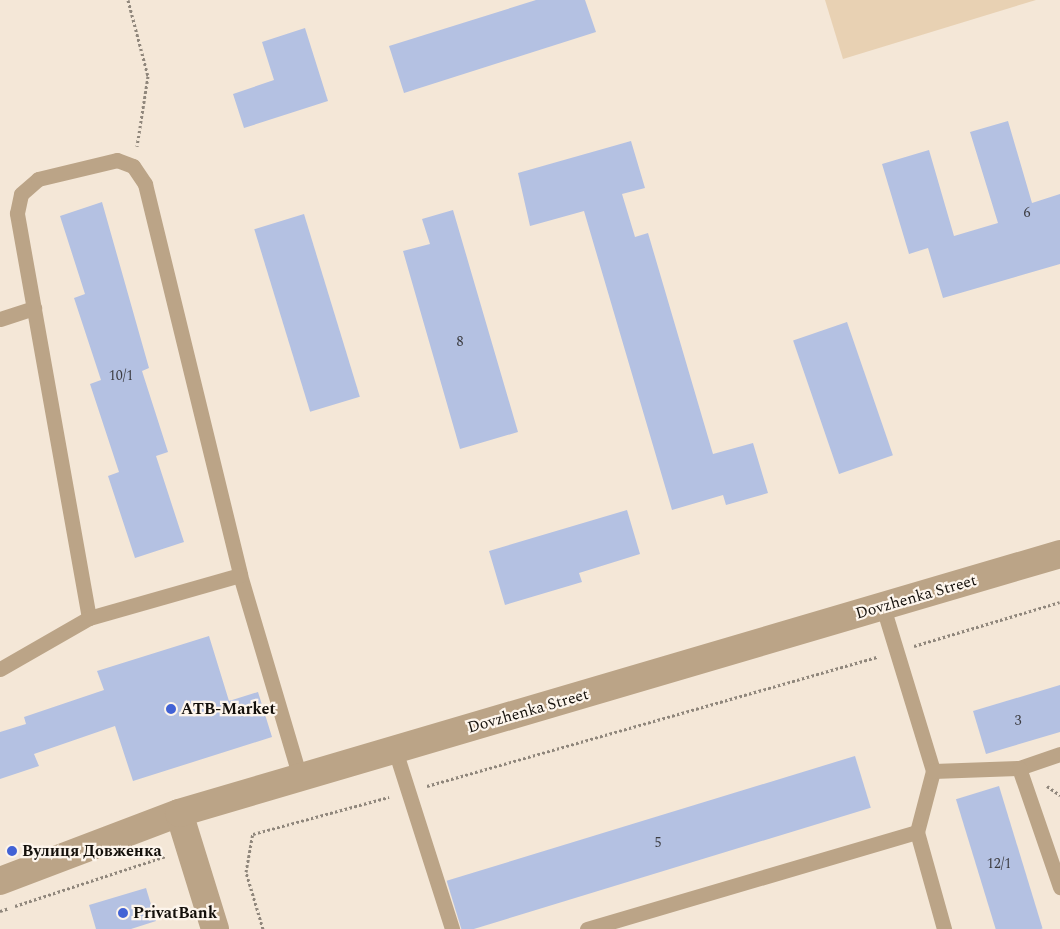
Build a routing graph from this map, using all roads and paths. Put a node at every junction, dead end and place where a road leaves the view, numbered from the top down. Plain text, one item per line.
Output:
1 (128, 0) edge
2 (133, 166) junction
3 (34, 308) junction
4 (0, 319) edge
5 (1060, 554) edge
6 (240, 575) junction
7 (1060, 602) edge
8 (882, 606) junction
9 (89, 618) junction
10 (896, 652) junction
11 (0, 669) edge
12 (395, 750) junction
13 (1060, 754) edge
14 (1019, 768) junction
15 (933, 771) junction
16 (300, 778) junction
17 (408, 792) junction
18 (179, 813) junction
19 (917, 832) junction
20 (168, 864) dead end
21 (0, 881) edge
22 (1060, 887) edge
23 (0, 911) edge
24 (215, 929) edge
25 (263, 929) edge
26 (452, 929) edge
27 (587, 929) edge
28 (944, 929) edge

1 - 2 path
2 - 3 lane
2 - 6 lane
3 - 4 lane
3 - 9 lane
5 - 8 street, Dovzhenka Street
6 - 9 lane
6 - 16 lane
7 - 10 path
8 - 10 lane
8 - 12 street, Dovzhenka Street
9 - 11 lane
10 - 15 lane
10 - 17 path
12 - 16 street, Dovzhenka Street
12 - 17 lane
13 - 14 lane
14 - 15 lane
14 - 22 lane
15 - 19 lane
16 - 18 street, Dovzhenka Street
17 - 25 path
17 - 26 lane
18 - 21 street, Dovzhenka Street
18 - 24 street
19 - 27 lane
19 - 28 lane
20 - 23 path

